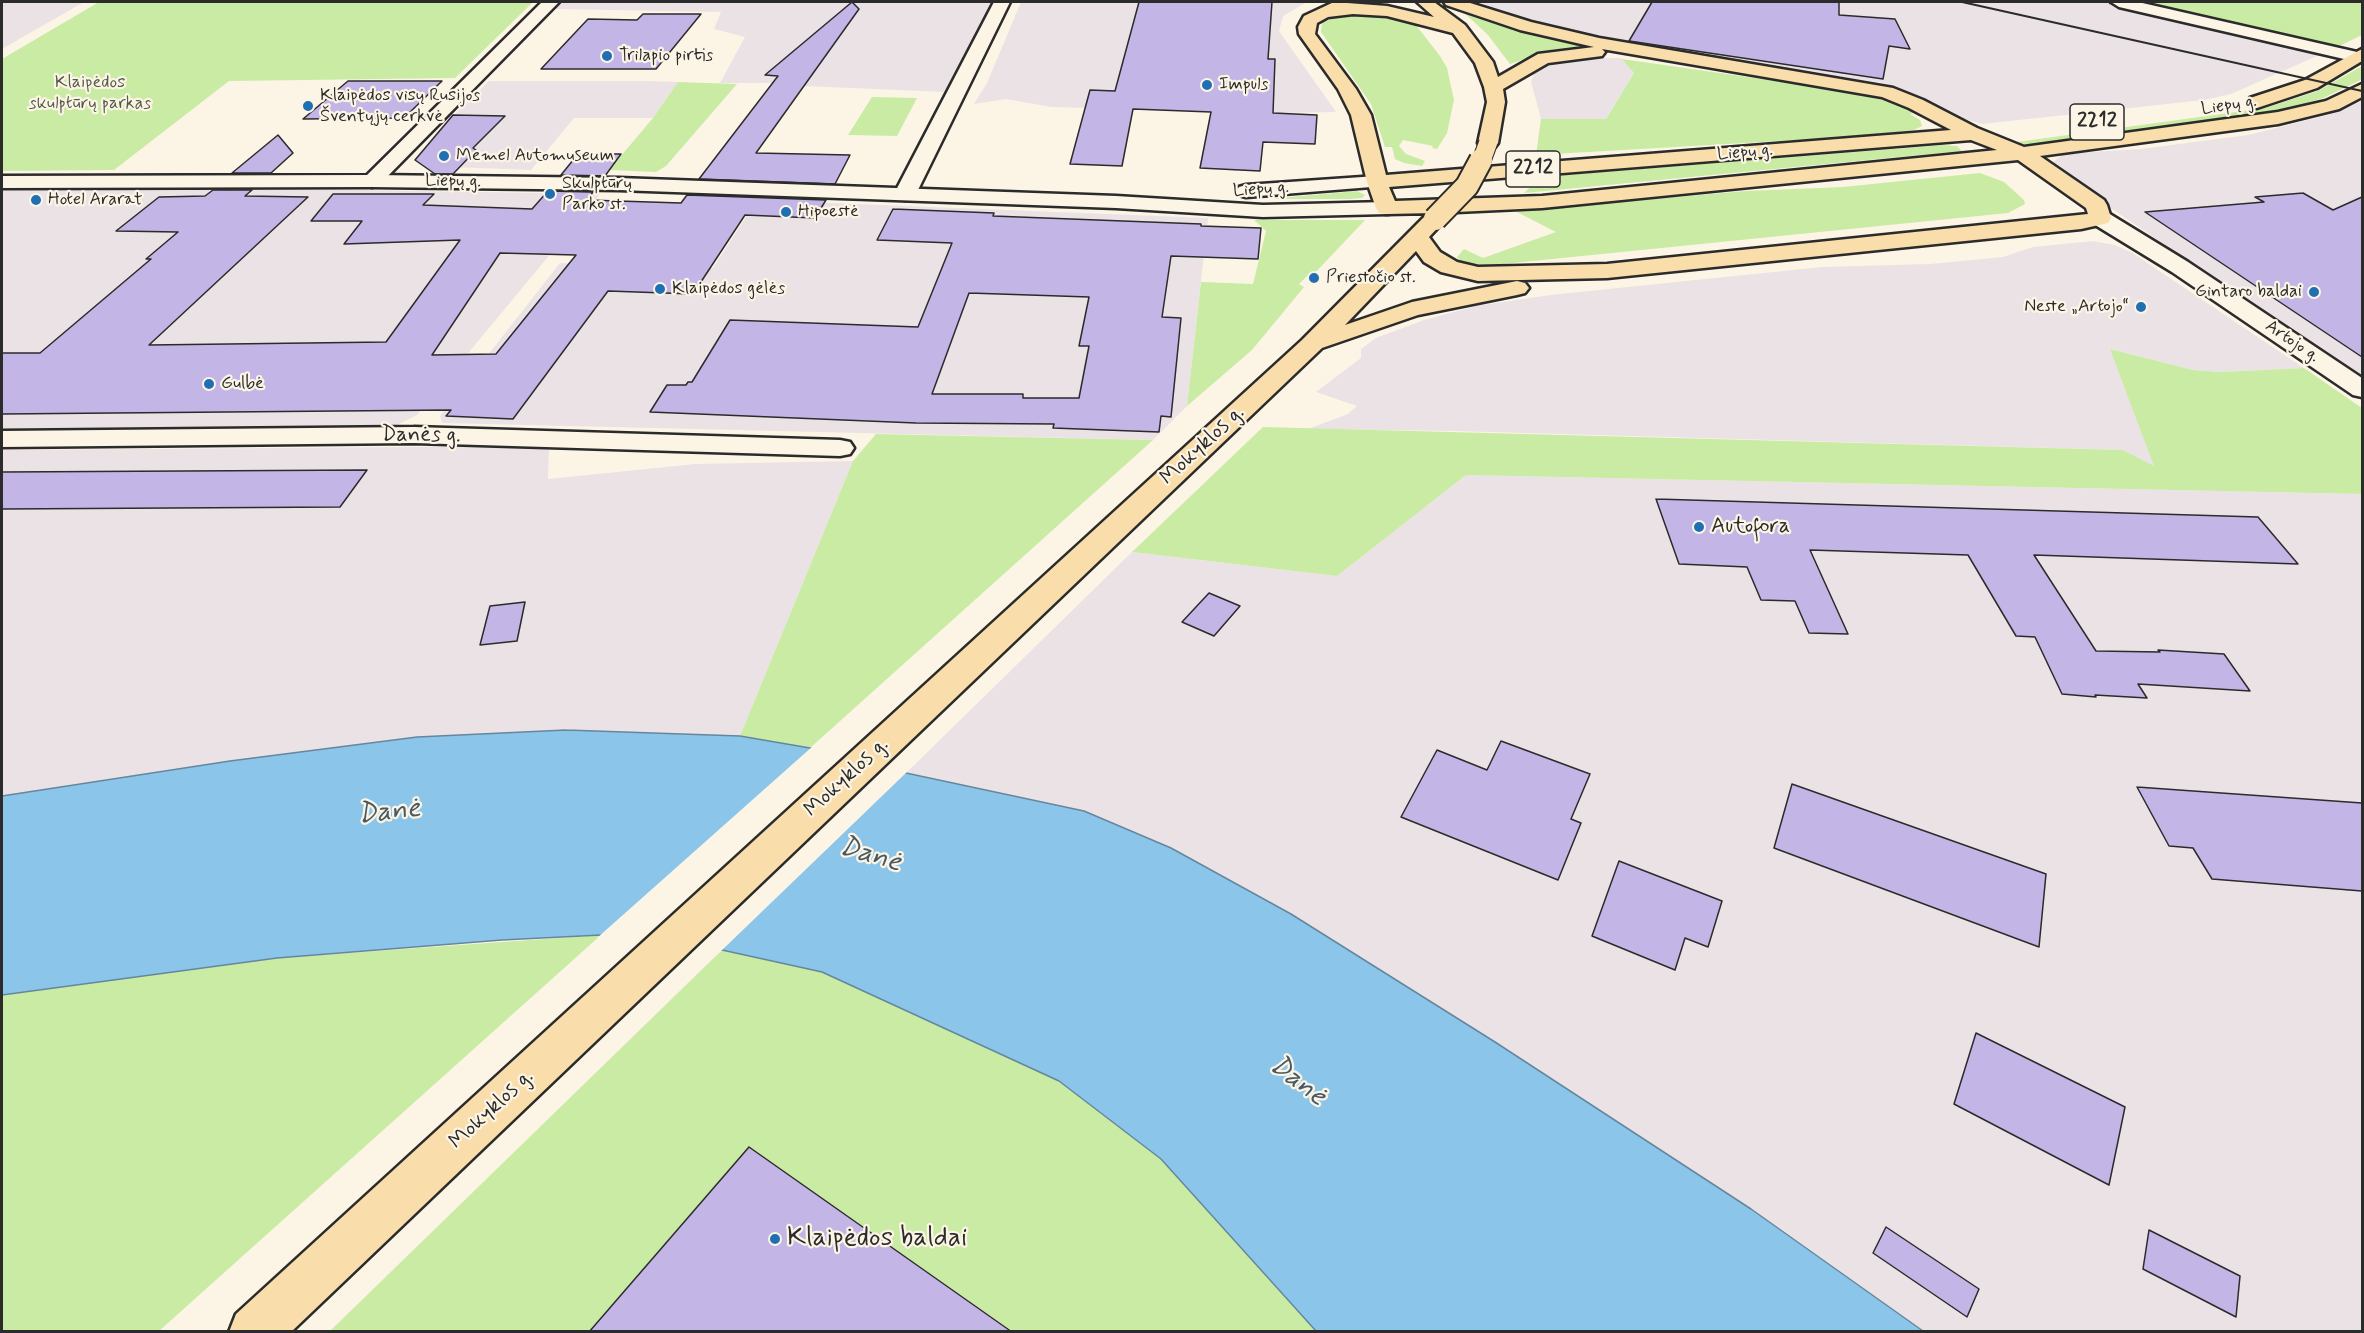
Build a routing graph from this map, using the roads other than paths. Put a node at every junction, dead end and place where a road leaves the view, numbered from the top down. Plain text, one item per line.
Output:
1 (552, 2) edge
2 (1002, 2) edge
3 (1345, 2) edge
4 (1425, 2) edge
5 (1452, 2) edge
6 (2119, 2) edge
7 (1319, 14) junction
8 (1459, 29) junction
9 (2360, 55) edge
10 (1667, 57) junction
11 (1493, 87) junction
12 (2362, 90) edge
13 (2166, 114) dead end
14 (2017, 130) dead end
15 (1973, 134) junction
16 (2020, 152) junction
17 (1992, 157) junction
18 (2014, 174) dead end
19 (372, 180) junction
20 (2, 182) edge
21 (1377, 182) junction
22 (905, 194) junction
23 (1116, 202) junction
24 (2052, 202) dead end
25 (1387, 208) junction
26 (2090, 220) junction
27 (1418, 237) junction
28 (1607, 271) junction
29 (1311, 345) junction
30 (2362, 389) edge
31 (2, 439) edge
32 (840, 448) dead end
33 (254, 1332) edge

1 - 19 street
2 - 22 street
3 - 7 main road
4 - 8 main road, Mokyklos g.
5 - 10 main road
6 - 9 street
7 - 8 main road
7 - 21 main road
8 - 11 main road, Mokyklos g.
9 - 13 main road, Liepų g.
10 - 11 main road
10 - 15 main road
11 - 27 main road, Mokyklos g., bridge
12 - 16 main road, Liepų g.
14 - 15 main road, Liepų g. / 2212
15 - 16 main road
15 - 17 main road
15 - 21 main road, Liepų g. / 2212
16 - 17 main road, Liepų g.
16 - 26 main road
17 - 18 main road
17 - 25 main road, Liepų g.
19 - 20 street, Liepų g. / 2212
19 - 22 street, Liepų g. / 2212
21 - 23 street, Liepų g. / 2212
21 - 25 main road
22 - 23 street, Liepų g. / 2212
23 - 25 street, Liepų g.
24 - 26 main road
26 - 28 main road
26 - 30 street, Artojo g.
27 - 28 main road
27 - 29 main road, Mokyklos g.
28 - 29 main road
29 - 33 main road, Mokyklos g.
31 - 32 street, Danės g.

